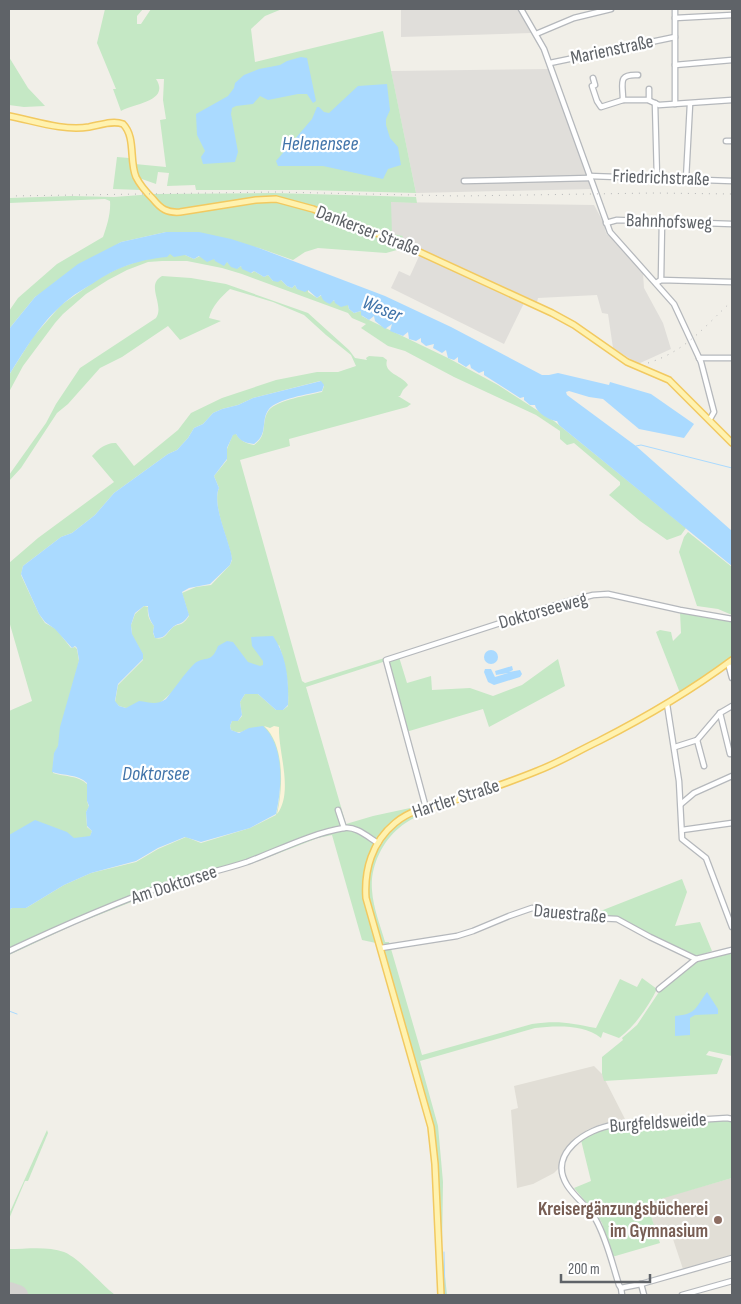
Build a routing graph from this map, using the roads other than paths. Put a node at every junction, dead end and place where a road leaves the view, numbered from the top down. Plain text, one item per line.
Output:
1 (521, 9) edge
2 (611, 9) edge
3 (675, 9) edge
4 (732, 14) edge
5 (676, 18) junction
6 (536, 34) junction
7 (675, 37) junction
8 (732, 60) edge
9 (550, 63) junction
10 (674, 65) junction
11 (638, 75) dead end
12 (593, 78) dead end
13 (649, 88) dead end
14 (623, 100) junction
15 (649, 100) junction
16 (732, 100) edge
17 (655, 103) junction
18 (675, 104) junction
19 (690, 104) junction
20 (9, 116) edge
21 (726, 141) dead end
22 (732, 141) edge
23 (590, 177) junction
24 (657, 178) junction
25 (686, 179) junction
26 (464, 181) dead end
27 (732, 181) edge
28 (662, 222) junction
29 (606, 223) junction
30 (732, 224) edge
31 (658, 281) junction
32 (732, 282) edge
33 (700, 358) junction
34 (732, 358) edge
35 (710, 419) junction
36 (732, 443) edge
37 (732, 619) edge
38 (730, 662) edge
39 (732, 678) edge
40 (667, 704) junction
41 (732, 706) edge
42 (720, 713) junction
43 (697, 740) junction
44 (674, 747) junction
45 (730, 754) dead end
46 (704, 766) dead end
47 (732, 776) edge
48 (681, 804) junction
49 (426, 808) junction
50 (338, 810) dead end
51 (732, 822) edge
52 (344, 828) junction
53 (682, 830) junction
54 (378, 843) junction
55 (732, 927) edge
56 (380, 948) junction
57 (732, 950) edge
58 (9, 951) edge
59 (696, 959) junction
60 (659, 988) dead end
61 (732, 1119) edge
62 (732, 1258) edge
63 (732, 1281) edge
64 (641, 1284) junction
65 (621, 1288) junction
66 (441, 1295) edge
67 (622, 1295) edge
68 (644, 1295) edge
69 (682, 1295) edge

1 - 6 street
2 - 6 street
3 - 5 street
4 - 5 street
5 - 7 street
6 - 9 street
7 - 9 street, Marienstraße
7 - 10 street
8 - 10 street
9 - 23 street
10 - 18 street
11 - 14 street
12 - 14 street
13 - 15 street
14 - 15 street
15 - 17 street
16 - 19 street
17 - 18 street
17 - 24 street
18 - 19 street
19 - 25 street
20 - 35 main road, Dankerser Straße
21 - 22 street
23 - 24 street, Friedrichstraße
23 - 26 street, Friedrichstraße
23 - 29 street
24 - 25 street, Friedrichstraße
25 - 27 street, Friedrichstraße
28 - 29 street, Bahnhofsweg
28 - 30 street, Bahnhofsweg
28 - 31 street
29 - 31 street
31 - 32 street
31 - 33 street
33 - 34 street
33 - 35 street
35 - 36 main road, Dankerser Straße
37 - 49 street, Doktorseeweg
38 - 39 street
38 - 40 main road, Hartler Straße
40 - 44 street
40 - 49 main road, Hartler Straße
41 - 42 street
42 - 43 street
42 - 45 street
43 - 44 street
43 - 46 street
44 - 48 street
47 - 48 street
48 - 53 street
49 - 54 main road, Hartler Straße
50 - 52 street
51 - 53 street
52 - 54 street
52 - 58 street, Am Doktorsee
53 - 55 street
54 - 56 main road, Hartler Straße
56 - 59 street, Dauestraße
56 - 66 main road, Hartler Straße
57 - 59 street
59 - 60 street
61 - 65 street, Burgfeldsweide
62 - 64 street
63 - 69 street
64 - 65 street
64 - 68 street
65 - 67 street, Burgfeldsweide

